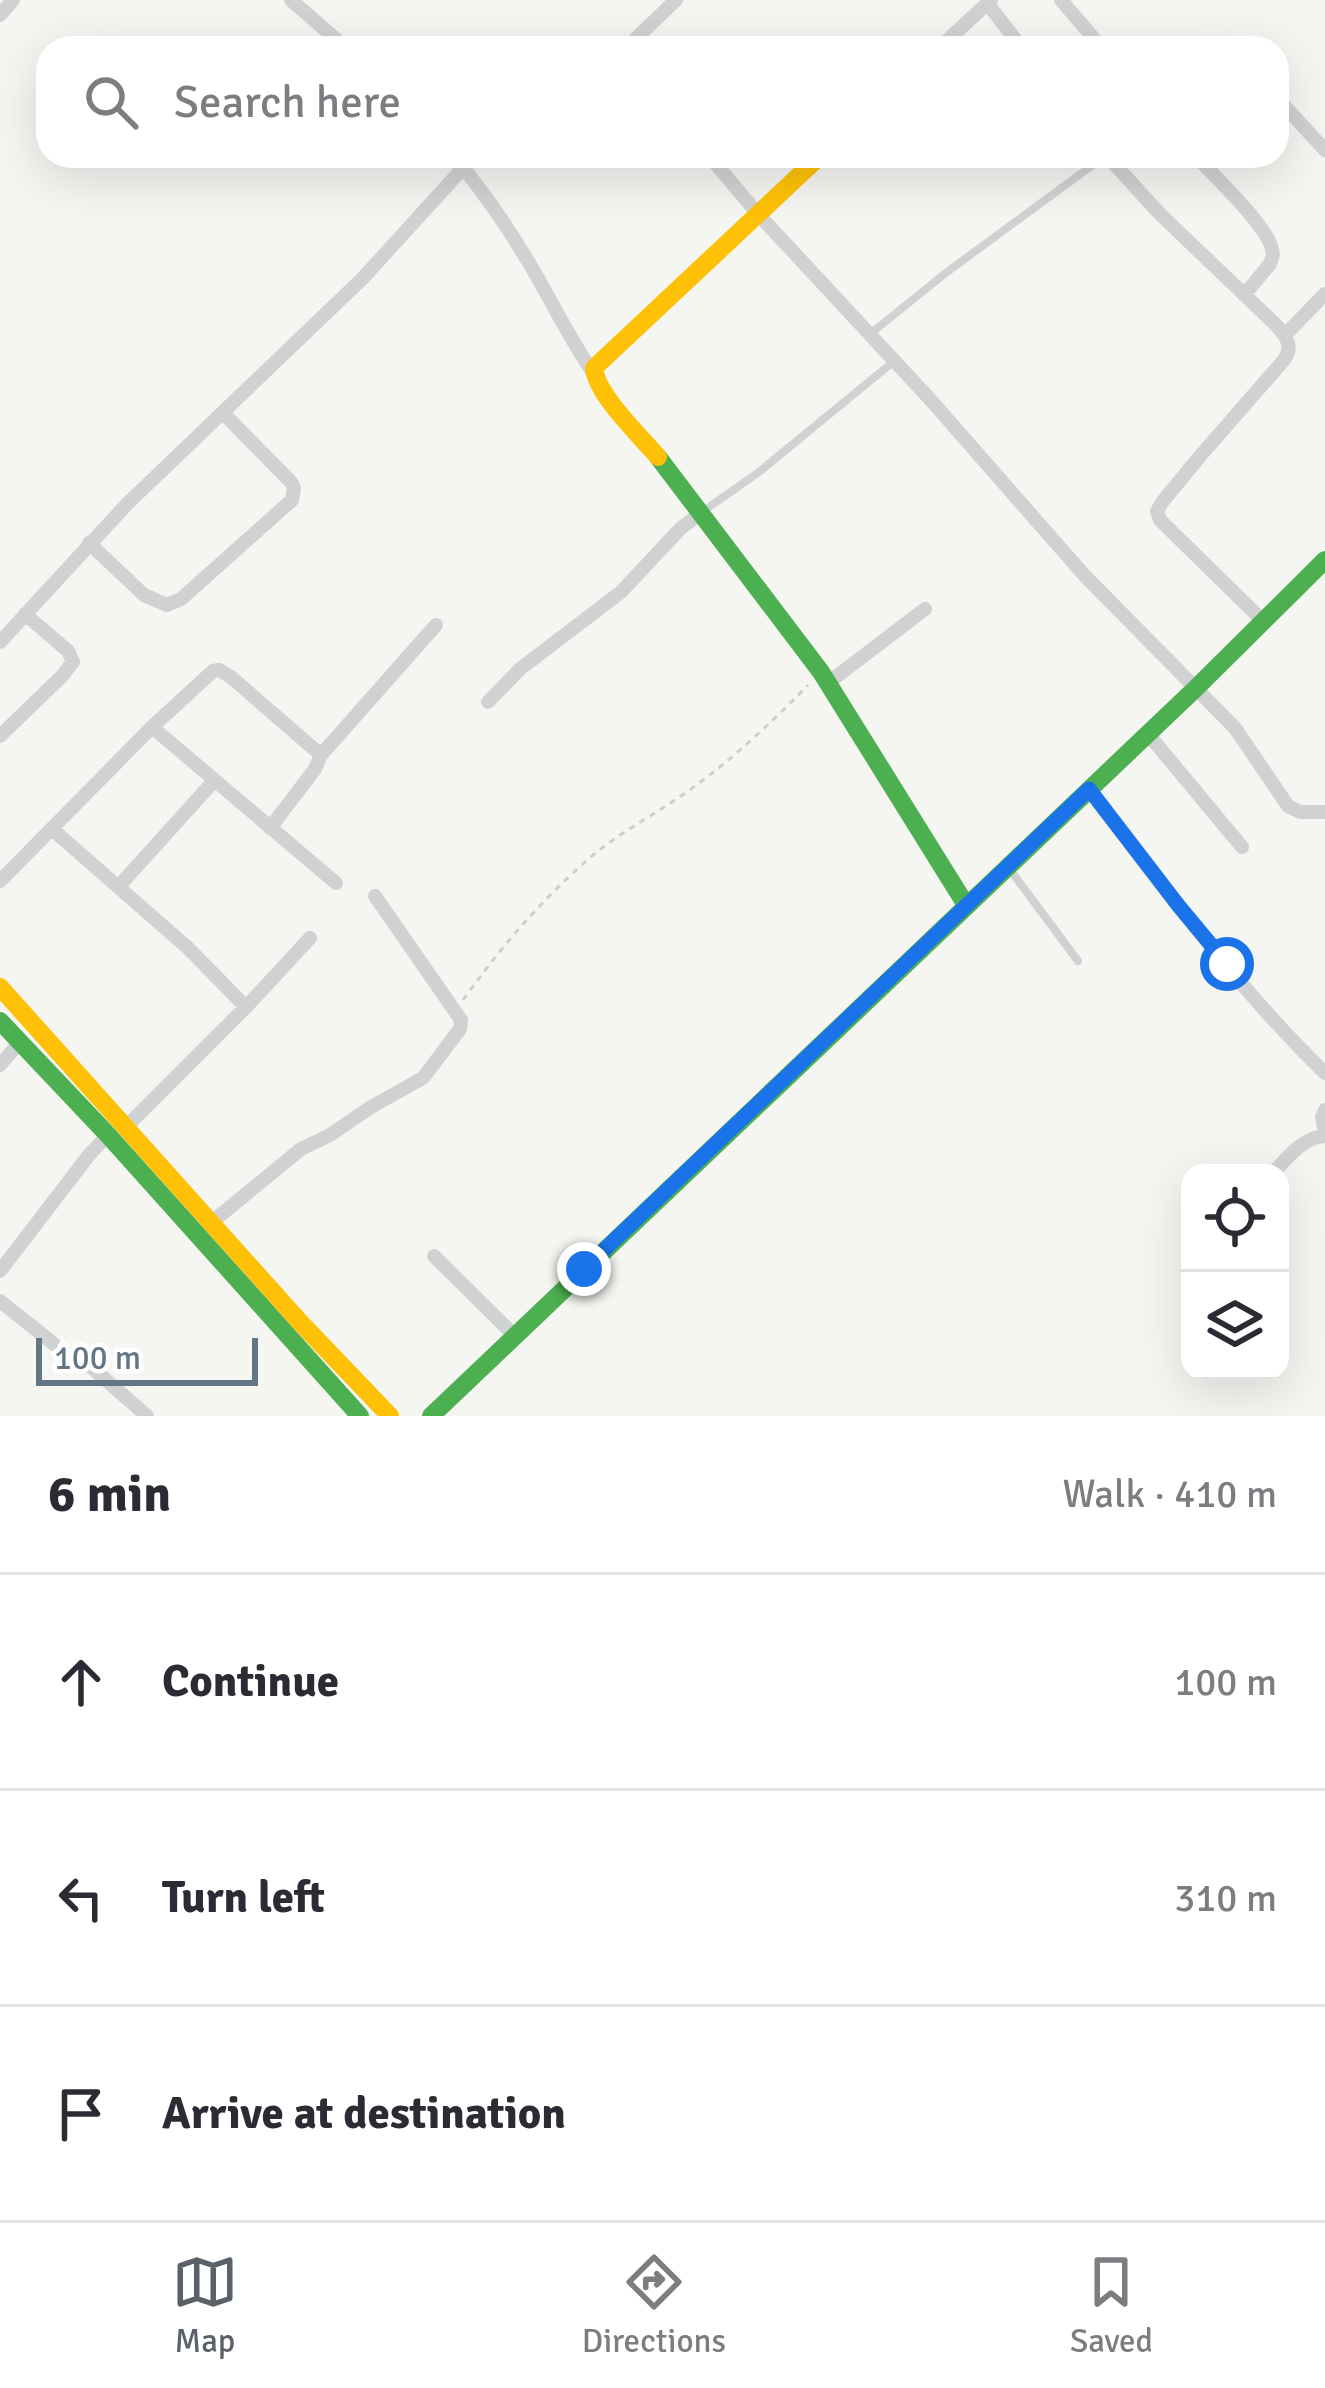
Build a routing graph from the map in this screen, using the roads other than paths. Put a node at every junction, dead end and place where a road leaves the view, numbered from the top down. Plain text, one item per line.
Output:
1 (13, 0) edge
2 (291, 0) edge
3 (676, 0) edge
4 (1061, 0) edge
5 (989, 2) edge
6 (0, 15) edge
7 (332, 36) edge
8 (638, 36) edge
9 (952, 36) edge
10 (1013, 36) edge
11 (1092, 36) edge
12 (1289, 111) edge
13 (1325, 150) edge
14 (453, 168) edge
15 (462, 168) edge
16 (719, 168) edge
17 (807, 168) edge
18 (1090, 168) edge
19 (1117, 168) edge
20 (1207, 168) edge
21 (758, 214) junction
22 (1325, 294) edge
23 (1244, 296) junction
24 (869, 335) junction
25 (1285, 335) junction
26 (894, 362) junction
27 (592, 371) junction
28 (223, 413) junction
29 (701, 513) junction
30 (89, 543) junction
31 (1325, 560) edge
32 (925, 609) dead end
33 (25, 614) junction
34 (1264, 622) junction
35 (436, 625) dead end
36 (0, 642) edge
37 (825, 677) junction
38 (1196, 689) junction
39 (488, 702) dead end
40 (152, 727) junction
41 (1148, 734) junction
42 (0, 736) edge
43 (321, 755) junction
44 (213, 782) junction
45 (1089, 789) junction
46 (1325, 812) edge
47 (270, 828) junction
48 (52, 829) junction
49 (1242, 847) dead end
50 (1007, 866) junction
51 (0, 881) edge
52 (336, 883) dead end
53 (119, 886) junction
54 (375, 896) dead end
55 (966, 904) junction
56 (310, 938) dead end
57 (1078, 961) dead end
58 (0, 986) edge
59 (248, 1005) junction
60 (0, 1021) edge
61 (20, 1042) junction
62 (0, 1065) edge
63 (1325, 1073) edge
64 (1325, 1110) edge
65 (117, 1131) junction
66 (1325, 1134) edge
67 (1282, 1164) edge
68 (212, 1222) junction
69 (434, 1256) dead end
70 (0, 1271) edge
71 (0, 1301) edge
72 (515, 1336) junction
73 (147, 1416) edge
74 (360, 1416) edge
75 (390, 1416) edge
76 (431, 1416) edge

1 - 6 street
2 - 7 street
3 - 8 street
4 - 11 street
5 - 9 street
5 - 10 street
12 - 13 street
14 - 28 street
15 - 27 street
16 - 21 street
17 - 21 street
18 - 24 lane
19 - 23 street
20 - 23 street
21 - 24 street
21 - 27 street
22 - 25 street
23 - 25 street
24 - 26 street
25 - 34 street
26 - 29 lane
26 - 38 street
27 - 29 street
28 - 30 street
28 - 30 street
29 - 37 street
29 - 39 street
30 - 33 street
31 - 34 street
32 - 37 street
33 - 36 street
33 - 42 street
34 - 38 street
35 - 43 street
37 - 55 street
38 - 41 street
38 - 46 street
40 - 43 street
40 - 44 street
40 - 48 street
41 - 45 street
41 - 49 street
43 - 47 street
44 - 47 street
44 - 53 street
45 - 50 street
45 - 63 street
47 - 52 street
48 - 51 street
48 - 53 street
50 - 55 street
50 - 57 lane
53 - 59 street
54 - 68 street
55 - 72 street
56 - 59 street
58 - 65 street
59 - 65 street
60 - 61 street
61 - 62 street
61 - 65 street
64 - 66 street
65 - 68 street
65 - 70 street
65 - 74 street
66 - 67 street
68 - 75 street
69 - 72 street
71 - 73 street
72 - 76 street

